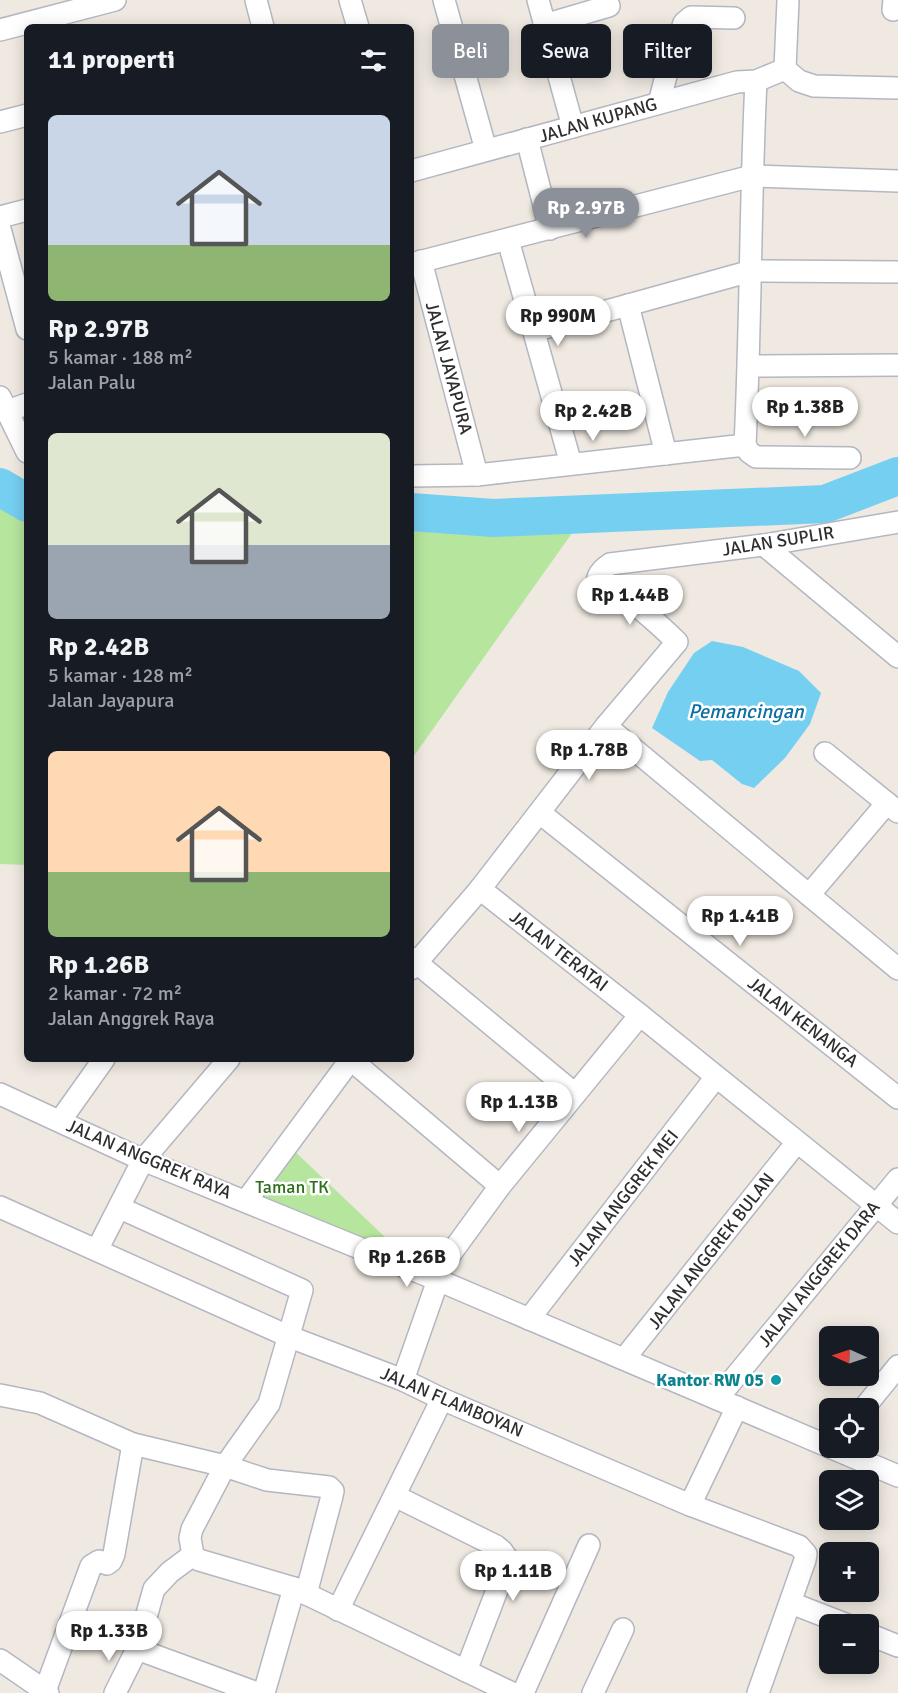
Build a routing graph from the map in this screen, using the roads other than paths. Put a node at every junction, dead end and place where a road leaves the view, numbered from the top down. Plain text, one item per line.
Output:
1 (115, 0) edge
2 (256, 0) edge
3 (350, 0) edge
4 (444, 0) edge
5 (538, 0) edge
6 (788, 0) edge
7 (609, 6) dead end
8 (734, 18) dead end
9 (262, 24) edge
10 (357, 24) edge
11 (544, 24) edge
12 (547, 24) edge
13 (0, 30) edge
14 (785, 69) junction
15 (559, 78) edge
16 (756, 81) junction
17 (898, 88) edge
18 (659, 103) junction
19 (24, 115) edge
20 (0, 122) edge
21 (573, 127) junction
22 (527, 140) junction
23 (486, 150) junction
24 (414, 170) edge
25 (752, 176) junction
26 (898, 181) edge
27 (24, 211) edge
28 (0, 217) edge
29 (550, 229) junction
30 (2, 240) edge
31 (508, 240) junction
32 (416, 263) edge
33 (751, 272) junction
34 (898, 272) edge
35 (628, 305) junction
36 (24, 306) edge
37 (534, 331) junction
38 (898, 365) edge
39 (749, 366) junction
40 (3, 404) edge
41 (24, 404) edge
42 (745, 445) junction
43 (24, 446) edge
44 (666, 454) junction
45 (850, 458) dead end
46 (571, 464) junction
47 (477, 475) junction
48 (414, 476) edge
49 (898, 522) edge
50 (764, 545) junction
51 (898, 656) edge
52 (606, 726) junction
53 (825, 753) dead end
54 (892, 808) edge
55 (540, 813) junction
56 (480, 889) junction
57 (809, 895) junction
58 (414, 962) edge
59 (414, 964) edge
60 (898, 969) edge
61 (640, 1015) junction
62 (102, 1062) edge
63 (226, 1062) edge
64 (348, 1062) edge
65 (354, 1062) edge
66 (716, 1077) junction
67 (0, 1094) edge
68 (575, 1094) junction
69 (898, 1098) edge
70 (60, 1121) junction
71 (797, 1142) junction
72 (143, 1160) junction
73 (898, 1179) edge
74 (500, 1186) junction
75 (246, 1201) junction
76 (875, 1205) junction
77 (0, 1208) edge
78 (120, 1208) junction
79 (898, 1224) edge
80 (97, 1250) junction
81 (436, 1279) junction
82 (529, 1319) junction
83 (290, 1337) junction
84 (624, 1359) junction
85 (898, 1366) edge
86 (403, 1380) junction
87 (0, 1395) edge
88 (872, 1398) edge
89 (442, 1399) junction
90 (717, 1399) junction
91 (737, 1407) junction
92 (819, 1442) edge
93 (133, 1444) junction
94 (857, 1458) edge
95 (225, 1466) junction
96 (898, 1476) edge
97 (395, 1496) junction
98 (690, 1505) junction
99 (589, 1545) dead end
100 (193, 1555) junction
101 (300, 1591) junction
102 (791, 1603) junction
103 (338, 1610) junction
104 (819, 1614) edge
105 (623, 1629) dead end
106 (879, 1638) edge
107 (898, 1646) edge
108 (137, 1649) junction
109 (0, 1660) edge
110 (466, 1671) junction
111 (46, 1692) edge
112 (115, 1693) edge
113 (258, 1693) edge
114 (264, 1693) edge
115 (512, 1693) edge
116 (523, 1693) edge
117 (593, 1693) edge
118 (758, 1693) edge

1 - 13 street
2 - 9 street
3 - 10 street
4 - 23 street
5 - 11 street
6 - 14 street
7 - 12 street
8 - 18 street
14 - 16 street, JALAN KUPANG
14 - 17 street
15 - 21 street
16 - 18 street, JALAN KUPANG
16 - 25 street
18 - 21 street, JALAN KUPANG
19 - 20 street
21 - 22 street, JALAN KUPANG
22 - 23 street, JALAN KUPANG
22 - 29 street
23 - 24 street, JALAN KUPANG
25 - 26 street
25 - 29 street
25 - 33 street
27 - 28 street
29 - 31 street
30 - 36 street
31 - 32 street
31 - 37 street
32 - 47 street, JALAN JAYAPURA
33 - 34 street
33 - 35 street
33 - 39 street
35 - 37 street
35 - 44 street
37 - 46 street
38 - 39 street
39 - 42 street
40 - 41 street
40 - 43 street
42 - 44 street
42 - 45 street
44 - 46 street
46 - 47 street
47 - 48 street
49 - 50 street, JALAN SUPLIR
50 - 51 street
50 - 52 street, JALAN SUPLIR
52 - 55 street
52 - 57 street
53 - 54 street
54 - 57 street
55 - 56 street
55 - 69 street, JALAN KENANGA
56 - 58 street
56 - 61 street, JALAN TERATAI
57 - 60 street
59 - 68 street
61 - 66 street, JALAN TERATAI
61 - 68 street
62 - 70 street
63 - 72 street
64 - 75 street
65 - 74 street
66 - 71 street, JALAN TERATAI
66 - 82 street, JALAN ANGGREK MEI
67 - 70 street, JALAN ANGGREK RAYA
68 - 74 street
70 - 72 street, JALAN ANGGREK RAYA
71 - 76 street, JALAN TERATAI
71 - 84 street, JALAN ANGGREK BULAN
72 - 75 street, JALAN ANGGREK RAYA
72 - 78 street
73 - 76 street, JALAN ANGGREK DARA
74 - 81 street
75 - 81 street, JALAN ANGGREK RAYA
76 - 79 street, JALAN TERATAI
76 - 90 street, JALAN ANGGREK DARA
77 - 80 street, JALAN FLAMBOYAN
78 - 80 street
78 - 83 street
80 - 83 street, JALAN FLAMBOYAN
81 - 82 street, JALAN ANGGREK RAYA
81 - 86 street
82 - 84 street, JALAN ANGGREK RAYA
83 - 86 street, JALAN FLAMBOYAN
83 - 95 street
84 - 90 street, JALAN ANGGREK RAYA
85 - 88 street
86 - 89 street, JALAN FLAMBOYAN
87 - 93 street
89 - 97 street
89 - 98 street, JALAN FLAMBOYAN
90 - 91 street, JALAN ANGGREK RAYA
91 - 92 street, JALAN ANGGREK RAYA
91 - 98 street
93 - 95 street
93 - 111 street
94 - 96 street, JALAN ANGGREK RAYA
95 - 100 street
95 - 101 street
97 - 103 street
97 - 110 street
98 - 102 street, JALAN FLAMBOYAN
99 - 116 street
100 - 101 street
100 - 108 street
101 - 103 street
101 - 114 street
102 - 104 street
102 - 118 street
103 - 110 street
105 - 117 street
106 - 107 street
108 - 112 street
108 - 113 street
109 - 111 street
110 - 115 street

